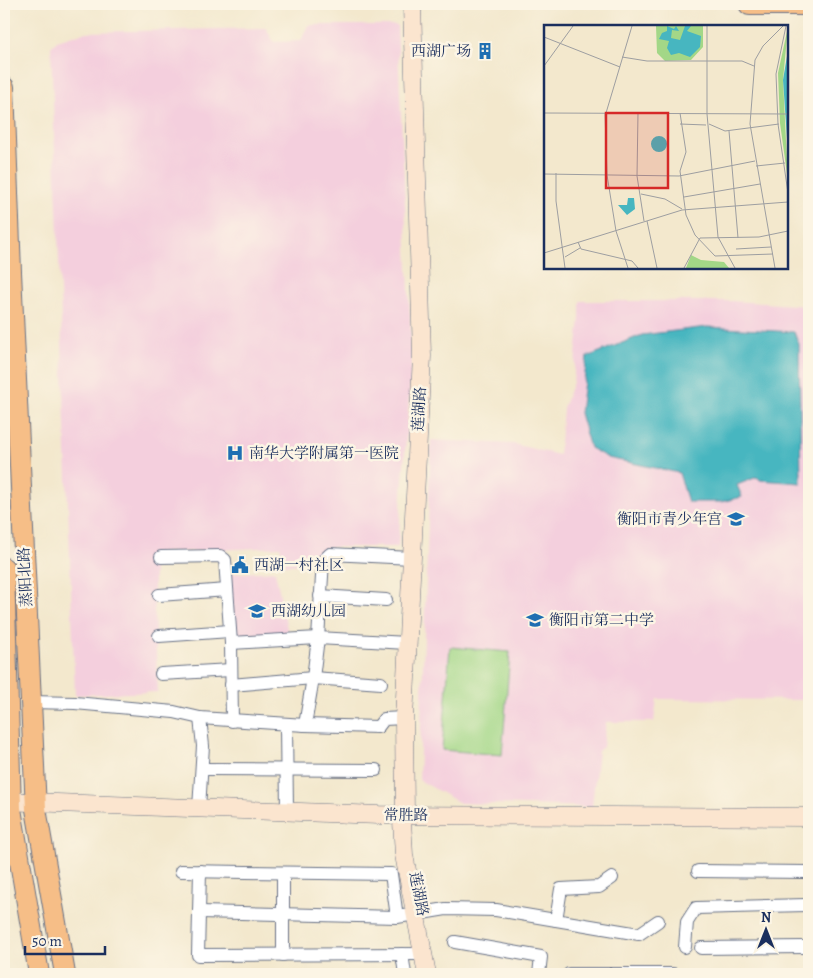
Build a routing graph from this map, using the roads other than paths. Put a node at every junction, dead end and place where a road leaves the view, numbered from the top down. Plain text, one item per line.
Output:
1 (412, 4) edge
2 (750, 4) edge
3 (809, 4) edge
4 (4, 87) edge
5 (161, 557) dead end
6 (412, 558) junction
7 (4, 568) edge
8 (227, 590) junction
9 (159, 594) dead end
10 (320, 596) junction
11 (386, 600) dead end
12 (159, 636) dead end
13 (230, 637) junction
14 (318, 638) junction
15 (407, 643) junction
16 (231, 670) junction
17 (161, 674) dead end
18 (313, 678) junction
19 (381, 683) dead end
20 (231, 685) junction
21 (30, 702) junction
22 (200, 718) junction
23 (404, 718) junction
24 (232, 720) junction
25 (286, 724) junction
26 (306, 725) junction
27 (202, 769) junction
28 (287, 770) junction
29 (376, 770) dead end
30 (8, 805) edge
31 (36, 806) junction
32 (200, 808) junction
33 (287, 811) junction
34 (809, 818) edge
35 (405, 819) junction
36 (809, 823) edge
37 (181, 871) dead end
38 (698, 871) dead end
39 (200, 872) junction
40 (283, 872) junction
41 (807, 872) dead end
42 (612, 878) dead end
43 (806, 904) dead end
44 (199, 912) junction
45 (419, 913) junction
46 (283, 914) junction
47 (397, 917) junction
48 (556, 920) junction
49 (658, 921) dead end
50 (455, 942) dead end
51 (685, 947) dead end
52 (804, 947) dead end
53 (702, 948) dead end
54 (402, 954) junction
55 (423, 954) junction
56 (283, 955) junction
57 (39, 974) edge
58 (65, 974) edge
59 (405, 974) edge
60 (427, 974) edge
61 (434, 974) edge
62 (539, 974) edge
63 (569, 974) edge
64 (605, 974) edge
65 (673, 974) edge

1 - 6 street, 莲湖路
2 - 3 highway
4 - 21 main road, 蒸阳北路
5 - 8 street
6 - 10 street
6 - 15 street, 莲湖路
7 - 30 main road, 蒸阳北路
8 - 9 street
8 - 13 street
10 - 11 street
10 - 14 street
12 - 13 street
13 - 14 street
13 - 16 street
14 - 15 street
14 - 18 street
15 - 23 street, 莲湖路
16 - 17 street
16 - 20 street
18 - 19 street
18 - 20 street
18 - 26 street
20 - 24 street
21 - 22 street
21 - 31 main road, 蒸阳北路
22 - 24 street
22 - 27 street
23 - 26 street
23 - 35 street, 莲湖路
24 - 25 street
25 - 26 street
25 - 28 street
27 - 28 street
27 - 32 street
28 - 29 street
28 - 33 street
30 - 31 street, 常胜路
30 - 57 main road, 蒸阳北路
31 - 32 street, 常胜路
31 - 35 street, 常胜路
31 - 58 main road, 蒸阳北路
32 - 33 street, 常胜路
33 - 35 street, 常胜路
34 - 35 street, 常胜路
35 - 36 street, 常胜路
35 - 45 street, 莲湖路
37 - 39 street
38 - 41 street
39 - 40 street
39 - 44 street
40 - 46 street
40 - 47 street
42 - 48 street
43 - 51 street
44 - 46 street
44 - 56 street
45 - 47 street
45 - 48 street
45 - 55 street, 莲湖路
45 - 61 street, 莲湖路
46 - 47 street
46 - 56 street
48 - 49 street
50 - 62 street
52 - 53 street
54 - 55 street
54 - 56 street
54 - 59 street
55 - 60 street, 莲湖路
63 - 64 street
64 - 65 street

